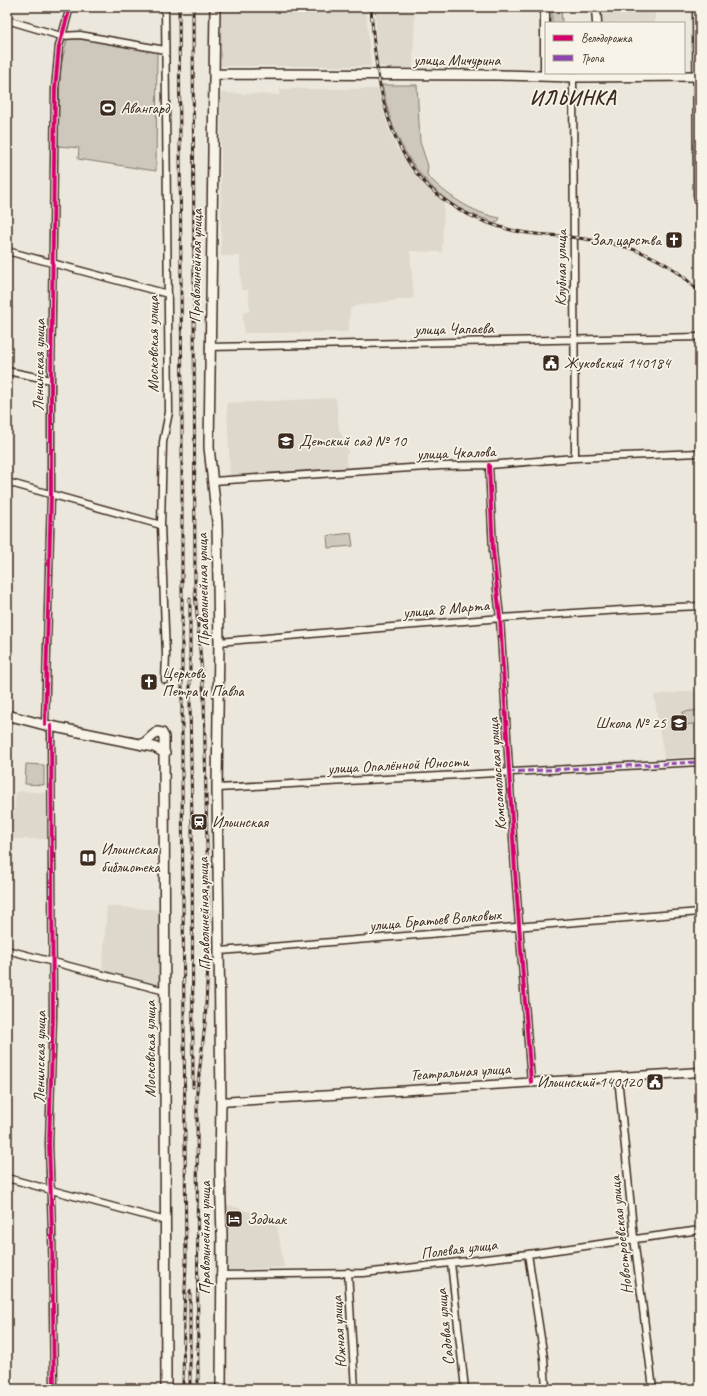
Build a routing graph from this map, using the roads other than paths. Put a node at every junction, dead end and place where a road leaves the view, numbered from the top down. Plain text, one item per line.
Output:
1 (70, 7) edge
2 (165, 7) edge
3 (214, 7) edge
4 (545, 7) edge
5 (596, 7) edge
6 (696, 7) edge
7 (7, 20) edge
8 (597, 22) edge
9 (61, 36) junction
10 (165, 50) junction
11 (214, 74) junction
12 (598, 75) edge
13 (545, 76) junction
14 (698, 76) edge
15 (573, 77) junction
16 (700, 208) edge
17 (7, 252) edge
18 (53, 263) junction
19 (168, 294) junction
20 (700, 337) edge
21 (574, 340) junction
22 (209, 347) junction
23 (7, 371) edge
24 (51, 380) junction
25 (700, 453) edge
26 (575, 458) junction
27 (489, 465) junction
28 (213, 481) junction
29 (7, 482) edge
30 (51, 494) junction
31 (161, 524) junction
32 (700, 606) edge
33 (500, 618) junction
34 (219, 642) junction
35 (165, 680) dead end
36 (7, 715) edge
37 (48, 725) junction
38 (142, 745) junction
39 (164, 753) junction
40 (700, 762) edge
41 (509, 772) junction
42 (217, 788) junction
43 (700, 912) edge
44 (519, 926) junction
45 (7, 950) edge
46 (220, 951) junction
47 (52, 961) junction
48 (165, 991) junction
49 (700, 1072) edge
50 (618, 1077) junction
51 (531, 1082) junction
52 (221, 1102) junction
53 (7, 1178) edge
54 (51, 1190) junction
55 (166, 1221) junction
56 (700, 1230) edge
57 (634, 1238) junction
58 (528, 1254) junction
59 (451, 1263) junction
60 (348, 1272) junction
61 (220, 1275) junction
62 (54, 1389) edge
63 (166, 1389) edge
64 (221, 1389) edge
65 (355, 1389) edge
66 (465, 1389) edge
67 (546, 1389) edge
68 (653, 1389) edge

1 - 9 street, Ленинская улица
2 - 10 street, Московская улица
3 - 11 main road, Праволинейная улица
4 - 13 street
5 - 8 street
6 - 14 street
7 - 9 street
9 - 10 street
9 - 18 street, Ленинская улица
10 - 19 street, Московская улица
11 - 13 main road, улица Мичурина
11 - 22 main road, Праволинейная улица
12 - 14 main road, улица Мичурина
12 - 15 main road, улица Мичурина
13 - 15 main road, улица Мичурина
14 - 16 street
15 - 21 street, Клубная улица
17 - 18 street
18 - 19 street
18 - 24 street, Ленинская улица
19 - 31 street, Московская улица
20 - 21 street, улица Чапаева
21 - 22 street, улица Чапаева
21 - 26 street, Клубная улица
22 - 28 main road, Праволинейная улица
23 - 24 street
24 - 30 street, Ленинская улица
25 - 26 street, улица Чкалова
26 - 27 street, улица Чкалова
27 - 28 street, улица Чкалова
27 - 33 street, Комсомольская улица
28 - 34 main road, Праволинейная улица
29 - 30 street
30 - 31 street
30 - 37 street, Ленинская улица
31 - 35 street, Московская улица
32 - 33 street, улица 8 Марта
33 - 34 street, улица 8 Марта
33 - 41 street, Комсомольская улица
34 - 42 main road, Праволинейная улица
36 - 37 main road
37 - 38 main road
37 - 47 street, Ленинская улица
38 - 39 main road
38 - 39 main road, Московская улица
39 - 48 main road, Московская улица
40 - 41 street, улица Опалённой Юности
41 - 42 street, улица Опалённой Юности
41 - 44 street, Комсомольская улица
42 - 46 main road, Праволинейная улица
43 - 44 street, улица Братьев Волковых
44 - 46 street, улица Братьев Волковых
44 - 51 street, Комсомольская улица
45 - 47 street
46 - 52 main road, Праволинейная улица
47 - 48 street
47 - 54 street, Ленинская улица
48 - 55 main road, Московская улица
49 - 50 street, Театральная улица
50 - 51 street, Театральная улица
50 - 57 street, Новостроевская улица
51 - 52 street, Театральная улица
52 - 61 main road, Праволинейная улица
53 - 54 street
54 - 55 street
54 - 62 street, Ленинская улица
55 - 63 main road, Московская улица
56 - 57 street, Полевая улица
57 - 58 street, Полевая улица
57 - 68 street, Новостроевская улица
58 - 59 street, Полевая улица
58 - 67 street
59 - 60 street, Полевая улица
59 - 66 street, Садовая улица
60 - 61 street, Полевая улица
60 - 65 street, Южная улица
61 - 64 main road, Праволинейная улица

